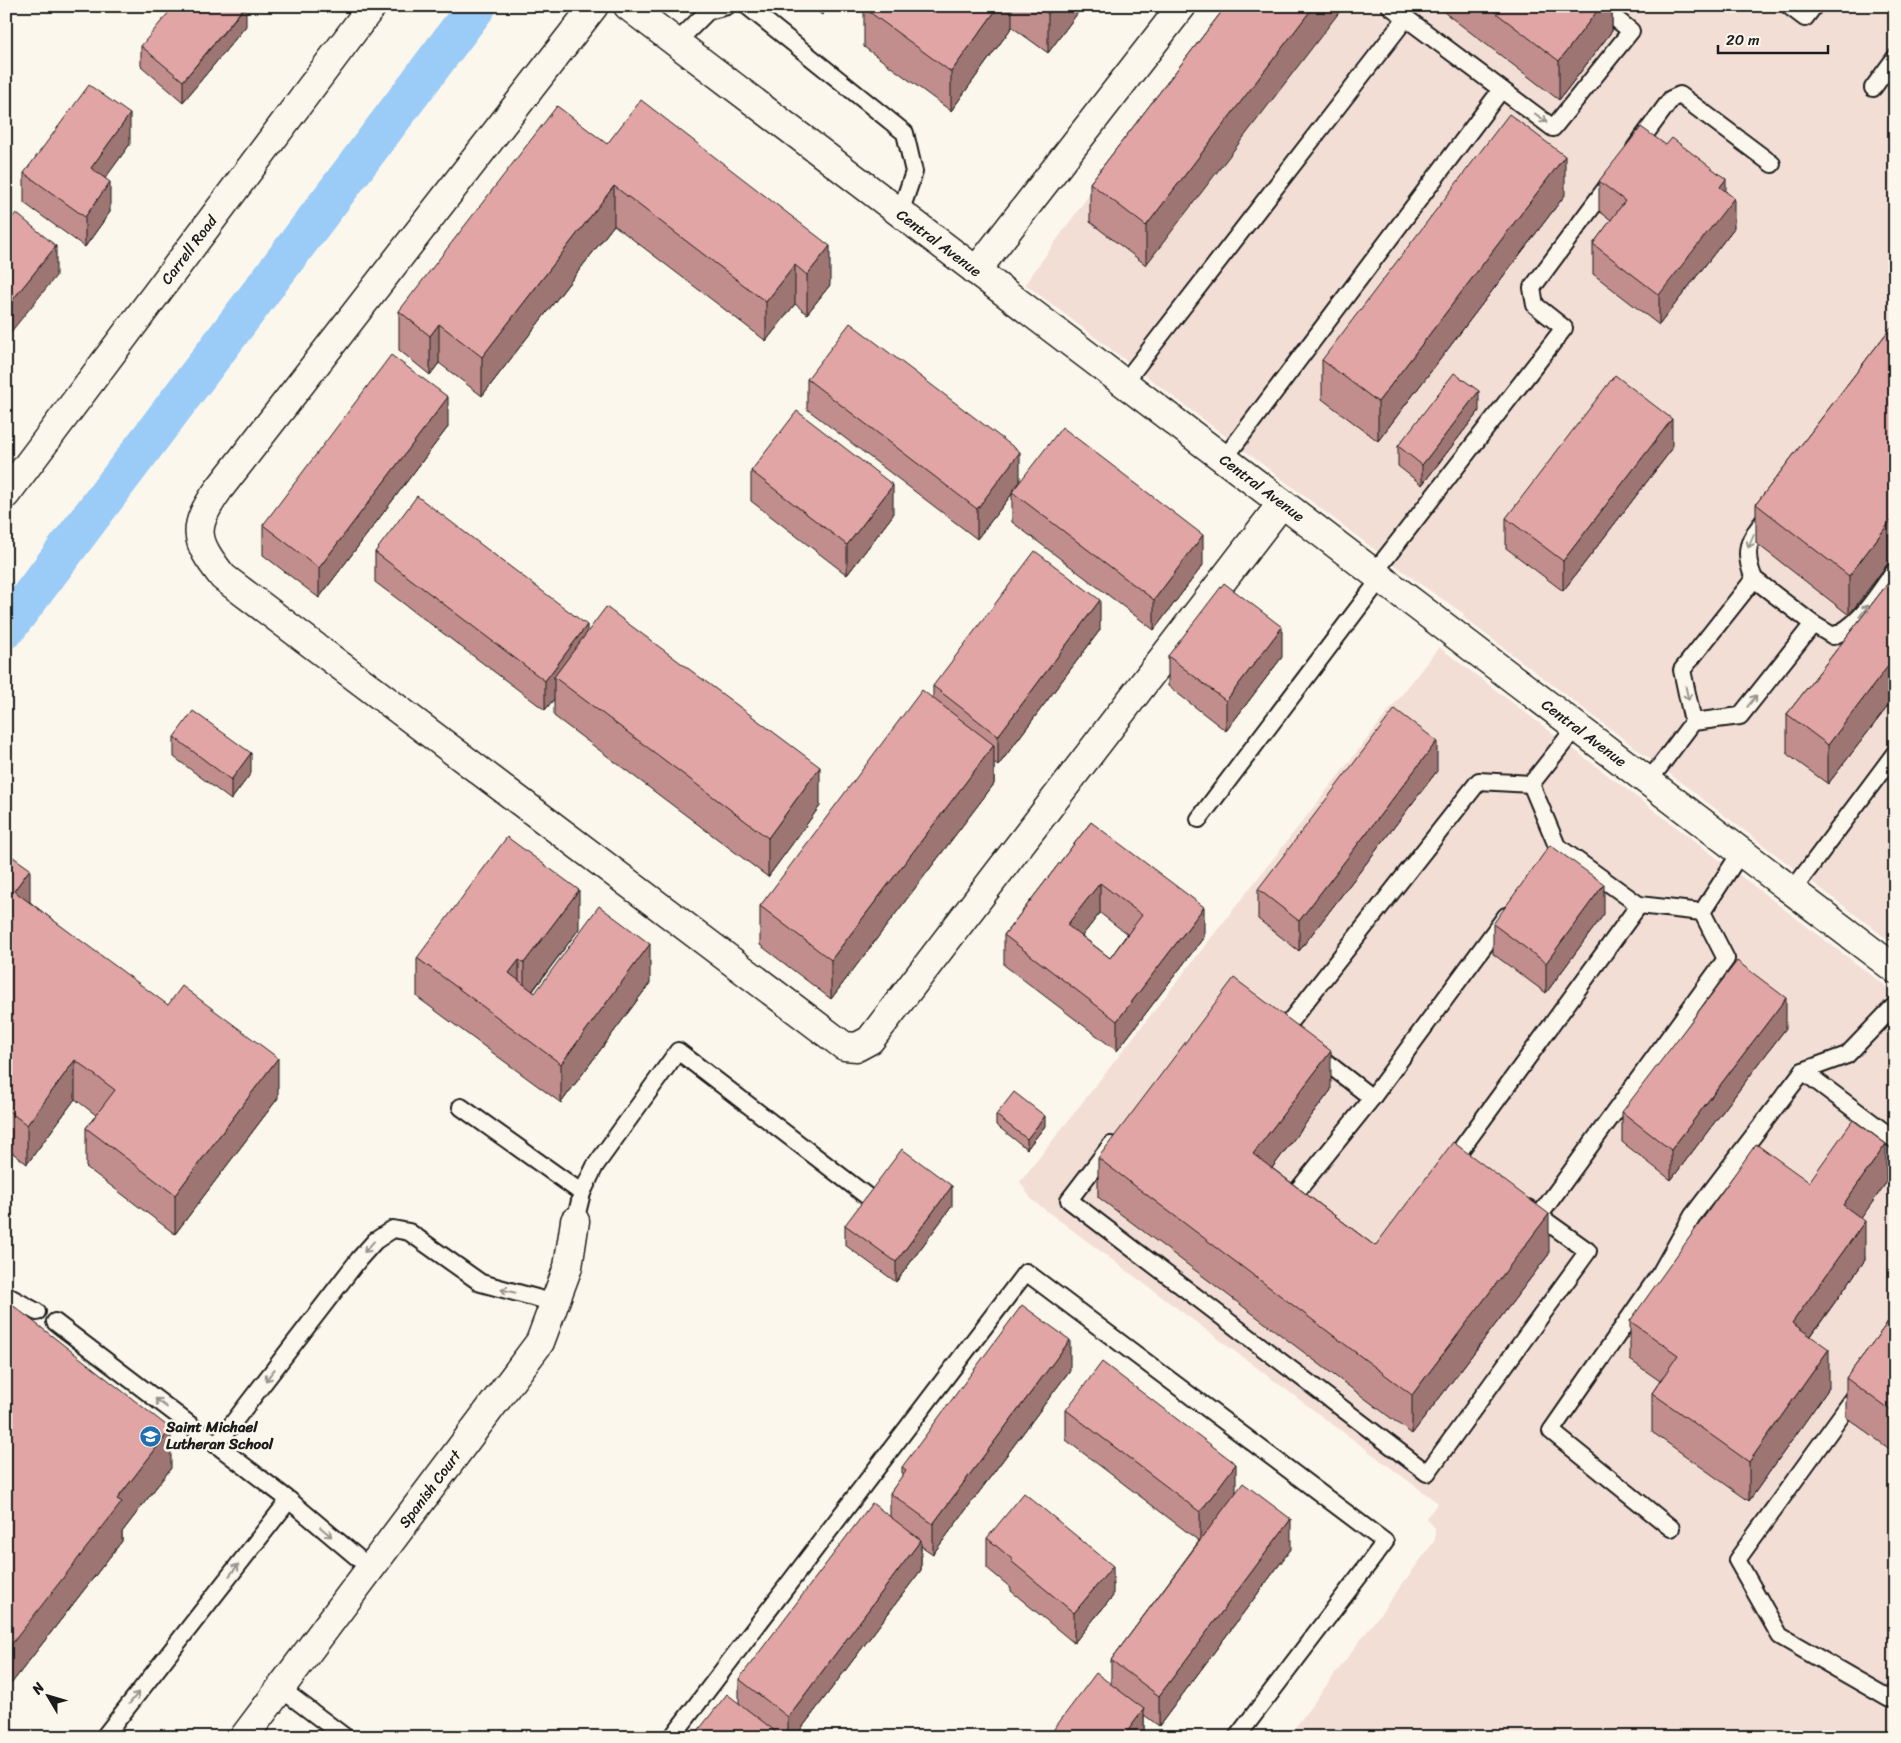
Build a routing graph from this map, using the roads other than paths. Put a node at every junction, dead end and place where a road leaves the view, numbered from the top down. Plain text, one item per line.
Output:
1 (372, 6) edge
2 (594, 6) edge
3 (628, 6) edge
4 (727, 6) edge
5 (747, 6) edge
6 (1182, 6) edge
7 (1390, 6) edge
8 (1600, 6) edge
9 (1789, 6) edge
10 (1814, 6) edge
11 (1406, 18) junction
12 (676, 42) junction
13 (1895, 58) edge
14 (1873, 88) dead end
15 (1501, 90) junction
16 (1772, 164) dead end
17 (900, 213) junction
18 (976, 271) junction
19 (1124, 383) junction
20 (1224, 459) junction
21 (6, 494) edge
22 (1282, 503) junction
23 (1775, 505) edge
24 (1895, 571) edge
25 (1377, 576) junction
26 (1754, 579) junction
27 (1813, 624) junction
28 (1693, 722) junction
29 (1576, 727) junction
30 (1895, 753) edge
31 (1648, 782) junction
32 (1531, 784) junction
33 (1199, 819) dead end
34 (1557, 846) junction
35 (1741, 852) junction
36 (1545, 862) edge
37 (1792, 891) junction
38 (1516, 901) edge
39 (1639, 905) junction
40 (1702, 912) junction
41 (1895, 969) edge
42 (1895, 1005) edge
43 (1270, 1018) edge
44 (1284, 1029) junction
45 (1803, 1072) junction
46 (1372, 1098) junction
47 (461, 1107) dead end
48 (1123, 1130) edge
49 (1895, 1140) edge
50 (1456, 1156) junction
51 (1471, 1166) edge
52 (1444, 1171) edge
53 (582, 1193) junction
54 (868, 1197) edge
55 (1517, 1199) edge
56 (1304, 1211) edge
57 (1540, 1216) junction
58 (575, 1221) joint
59 (6, 1295) edge
60 (555, 1303) junction
61 (37, 1312) dead end
62 (55, 1322) dead end
63 (1866, 1382) edge
64 (216, 1445) junction
65 (289, 1500) junction
66 (1671, 1528) dead end
67 (370, 1568) junction
68 (280, 1688) junction
69 (1895, 1692) edge
70 (104, 1737) edge
71 (244, 1737) edge
72 (345, 1737) edge
73 (672, 1737) edge
74 (1237, 1737) edge

1 - 21 street, Carrell Road
2 - 22 street
3 - 12 street, Central Avenue
4 - 12 lane
5 - 17 lane
6 - 18 street
7 - 11 lane
15 -> 8 lane
9 - 10 lane
11 - 15 lane
11 - 19 lane
12 - 17 street, Central Avenue
13 - 14 lane
15 - 20 lane
16 - 25 lane
17 - 18 street, Central Avenue
18 - 19 street, Central Avenue
19 - 20 street, Central Avenue
20 - 22 street, Central Avenue
22 - 25 street, Central Avenue
23 -> 26 lane
27 -> 24 lane
25 - 29 street, Central Avenue
25 - 33 lane
26 - 27 lane
26 -> 28 lane
28 -> 27 lane
28 - 31 lane
29 - 31 street, Central Avenue
29 - 32 lane
30 - 37 lane
31 - 35 street, Central Avenue
32 - 34 lane
32 - 44 lane
34 - 36 lane
34 - 39 lane
35 - 37 street, Central Avenue
35 - 40 lane
37 - 41 street, Central Avenue
38 - 46 lane
39 - 40 lane
39 - 50 lane
40 - 57 lane
42 - 45 lane
43 - 44 lane
44 - 46 lane
45 - 49 lane
45 - 66 lane
46 - 56 lane
47 - 53 lane
48 - 57 lane
50 - 51 lane
50 - 52 lane
53 - 54 lane
53 - 58 lane
55 - 57 lane
58 - 60 street, Spanish Court
59 - 61 lane
60 -> 64 lane
60 - 67 street, Spanish Court
64 -> 62 lane
63 - 69 lane
64 - 65 lane
65 -> 67 lane
70 -> 65 lane
67 - 68 street, Spanish Court
68 - 71 street, Spanish Court
68 - 72 lane
73 - 74 lane

